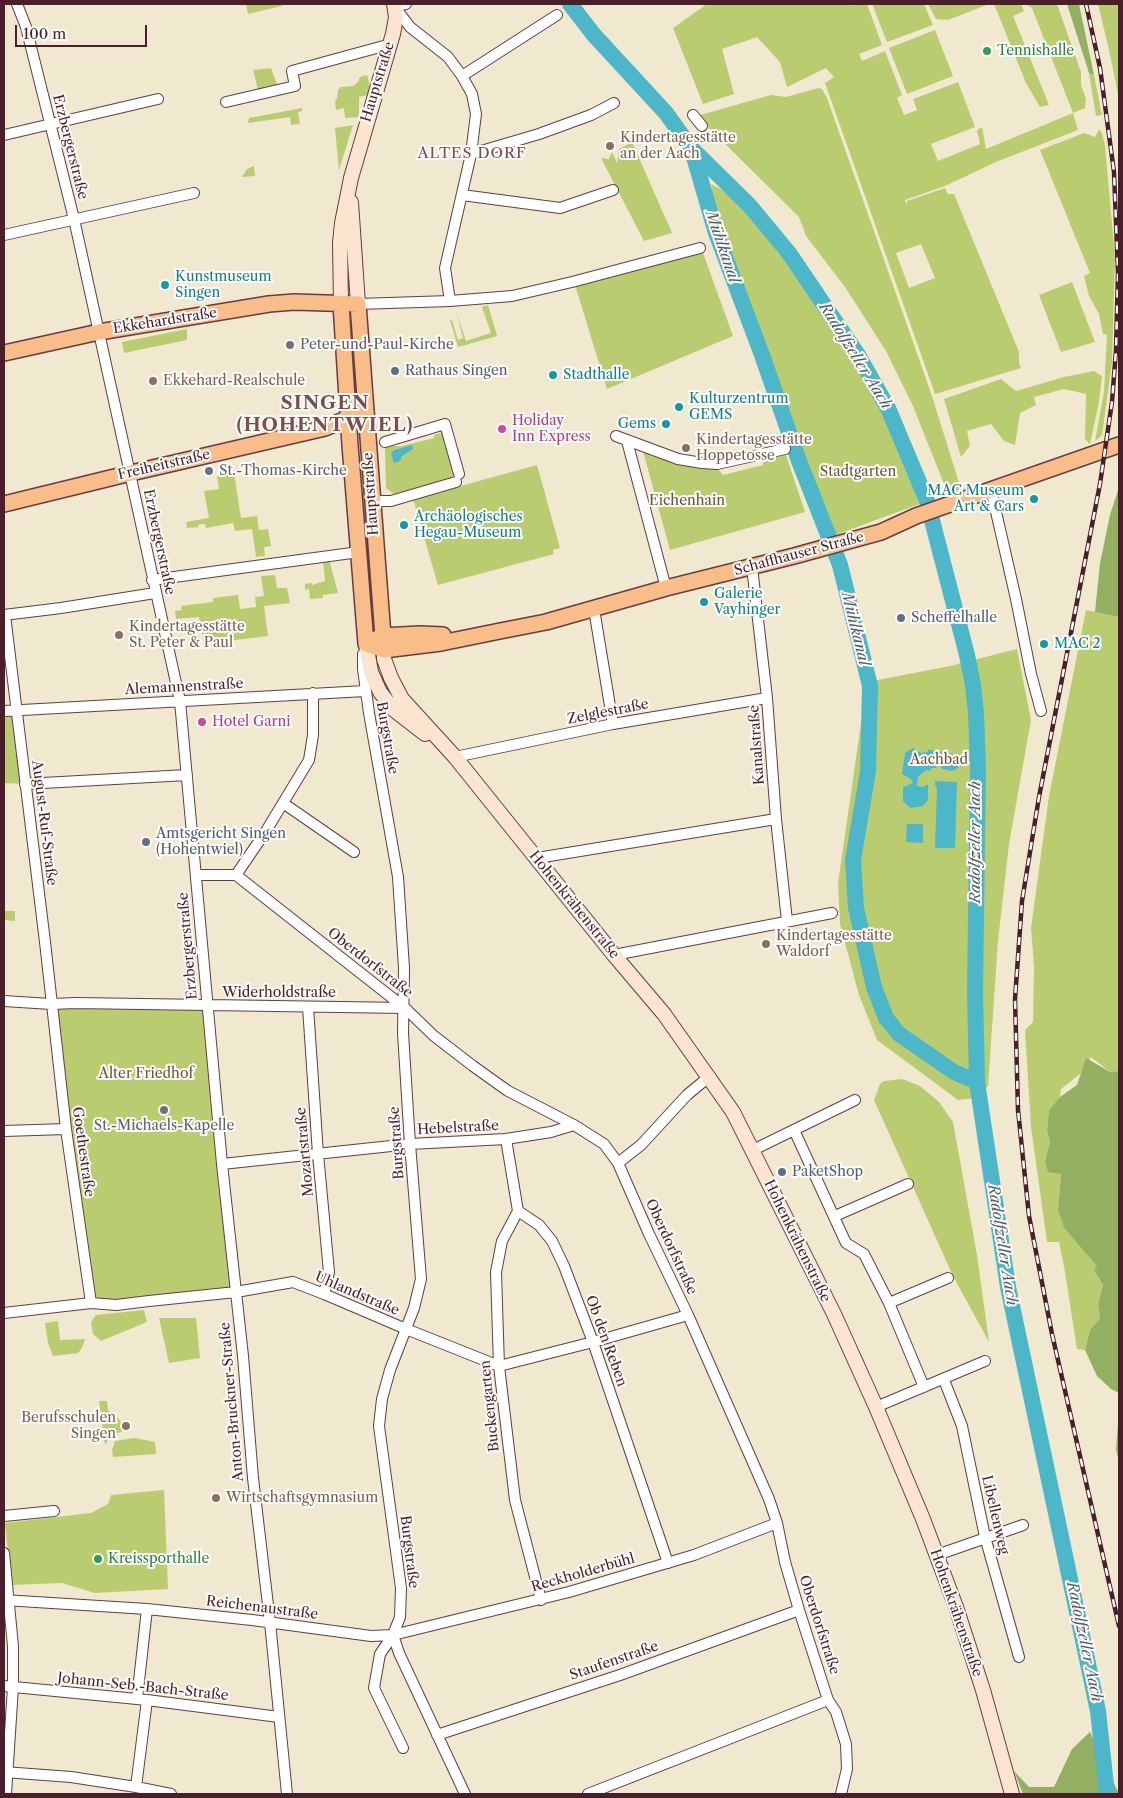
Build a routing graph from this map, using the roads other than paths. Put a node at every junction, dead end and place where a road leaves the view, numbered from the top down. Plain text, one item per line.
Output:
1 (17, 4) edge
2 (398, 5) edge
3 (557, 15) dead end
4 (391, 44) junction
5 (462, 76) junction
6 (158, 99) dead end
7 (226, 102) dead end
8 (614, 103) dead end
9 (693, 115) dead end
10 (50, 125) junction
11 (702, 126) dead end
12 (4, 135) edge
13 (471, 154) junction
14 (349, 189) junction
15 (613, 190) dead end
16 (194, 193) dead end
17 (462, 195) junction
18 (74, 219) junction
19 (4, 235) edge
20 (700, 248) dead end
21 (450, 301) junction
22 (341, 304) junction
23 (358, 304) junction
24 (100, 332) junction
25 (4, 353) edge
26 (365, 411) junction
27 (349, 419) junction
28 (325, 428) junction
29 (616, 436) dead end
30 (627, 441) junction
31 (385, 442) dead end
32 (350, 445) junction
33 (1119, 445) edge
34 (785, 449) dead end
35 (131, 473) junction
36 (991, 490) junction
37 (371, 501) junction
38 (4, 504) edge
39 (359, 552) junction
40 (752, 567) junction
41 (152, 580) junction
42 (666, 588) junction
43 (155, 593) junction
44 (594, 609) junction
45 (5, 615) edge
46 (383, 643) junction
47 (366, 644) junction
48 (373, 692) junction
49 (313, 693) junction
50 (767, 698) junction
51 (402, 699) junction
52 (180, 700) junction
53 (4, 711) edge
54 (1041, 711) dead end
55 (17, 712) junction
56 (613, 724) junction
57 (455, 757) junction
58 (187, 776) junction
59 (25, 784) junction
60 (283, 803) junction
61 (776, 819) junction
62 (354, 852) dead end
63 (537, 858) junction
64 (196, 874) junction
65 (236, 876) junction
66 (832, 913) dead end
67 (788, 921) junction
68 (614, 955) junction
69 (4, 1001) edge
70 (52, 1004) junction
71 (207, 1006) junction
72 (308, 1007) junction
73 (405, 1008) junction
74 (710, 1076) junction
75 (855, 1100) dead end
76 (574, 1125) junction
77 (66, 1129) junction
78 (794, 1130) junction
79 (4, 1131) edge
80 (506, 1139) junction
81 (410, 1144) junction
82 (753, 1150) junction
83 (318, 1154) junction
84 (618, 1163) junction
85 (222, 1164) junction
86 (908, 1184) dead end
87 (518, 1211) junction
88 (835, 1216) junction
89 (948, 1278) dead end
90 (236, 1292) junction
91 (324, 1294) junction
92 (91, 1302) junction
93 (889, 1303) junction
94 (4, 1313) edge
95 (688, 1315) junction
96 (406, 1329) junction
97 (593, 1342) junction
98 (986, 1361) dead end
99 (499, 1366) junction
100 (944, 1380) junction
101 (924, 1387) junction
102 (876, 1407) junction
103 (54, 1511) dead end
104 (4, 1516) edge
105 (777, 1523) junction
106 (1023, 1525) dead end
107 (985, 1537) junction
108 (4, 1553) edge
109 (937, 1555) junction
110 (668, 1563) junction
111 (6, 1600) edge
112 (541, 1600) junction
113 (147, 1609) junction
114 (799, 1610) junction
115 (270, 1622) junction
116 (393, 1635) junction
117 (1019, 1657) dead end
118 (8, 1686) edge
119 (142, 1700) junction
120 (828, 1700) junction
121 (280, 1717) junction
122 (437, 1735) junction
123 (403, 1748) dead end
124 (6, 1772) edge
125 (136, 1787) junction
126 (6, 1794) edge
127 (170, 1794) edge
128 (287, 1794) edge
129 (465, 1794) edge
130 (588, 1794) edge
131 (841, 1794) edge
132 (1012, 1794) edge

1 - 10 street, Erzbergerstraße
2 - 4 main road, Hauptstraße
2 - 5 street
3 - 5 street
4 - 7 street
4 - 14 main road, Hauptstraße
5 - 13 street
6 - 10 street
8 - 13 street
9 - 11 street
10 - 12 street
10 - 18 street, Erzbergerstraße
13 - 17 street
14 - 22 main road, Hauptstraße
14 - 23 main road, Hauptstraße
15 - 17 street
16 - 18 street
17 - 21 street
18 - 19 street
18 - 24 street, Erzbergerstraße
20 - 21 street
21 - 23 street
22 - 23 main road, Ekkehardstraße
22 - 24 main road, Ekkehardstraße
22 - 27 main road, Hauptstraße
23 - 26 main road, Hauptstraße
24 - 25 main road, Ekkehardstraße
24 - 35 street, Erzbergerstraße
26 - 27 main road, Freiheitstraße
26 - 37 main road, Hauptstraße
27 - 28 main road, Freiheitstraße
27 - 32 main road, Hauptstraße
28 - 32 main road
28 - 35 main road, Freiheitstraße
29 - 30 street
30 - 34 street
30 - 42 street
31 - 37 street
32 - 39 main road, Hauptstraße
33 - 36 main road, Schaffhauser Straße
35 - 38 main road, Freiheitstraße
35 - 41 street, Erzbergerstraße
36 - 40 main road, Schaffhauser Straße
36 - 54 street
37 - 46 main road, Hauptstraße
39 - 41 street
39 - 47 main road, Hauptstraße
40 - 42 main road, Schaffhauser Straße
40 - 50 street, Kanalstraße
41 - 43 street, Erzbergerstraße
42 - 44 main road, Schaffhauser Straße
43 - 45 street
43 - 52 street, Erzbergerstraße
44 - 46 main road, Schaffhauser Straße
44 - 56 street
45 - 55 street, August-Ruf-Straße
46 - 47 main road, Schaffhauser Straße
46 - 51 main road, Hohenkrähenstraße
47 - 48 main road, Hohenkrähenstraße
48 - 49 street, Alemannenstraße
48 - 51 main road
48 - 57 main road, Hohenkrähenstraße
48 - 73 street, Burgstraße
49 - 52 street, Alemannenstraße
49 - 60 street
50 - 56 street, Zelglestraße
50 - 61 street, Kanalstraße
51 - 57 main road, Hohenkrähenstraße
52 - 55 street, Alemannenstraße
52 - 58 street, Erzbergerstraße
53 - 55 street, Alemannenstraße
55 - 59 street, August-Ruf-Straße
56 - 57 street, Zelglestraße
57 - 63 main road, Hohenkrähenstraße
58 - 59 street
58 - 64 street, Erzbergerstraße
59 - 70 street, August-Ruf-Straße
60 - 62 street
60 - 65 street
61 - 63 street
61 - 67 street, Kanalstraße
63 - 68 main road, Hohenkrähenstraße
64 - 65 street
64 - 71 street, Erzbergerstraße
65 - 73 street, Oberdorfstraße
66 - 67 street
67 - 68 street
68 - 74 main road, Hohenkrähenstraße
69 - 70 street, Widerholdstraße
70 - 71 street, Widerholdstraße
70 - 77 street, Goethestraße
71 - 72 street, Widerholdstraße
71 - 85 street, Anton-Bruckner-Straße
72 - 73 street, Widerholdstraße
72 - 83 street, Mozartstraße
73 - 76 street, Oberdorfstraße
73 - 81 street, Burgstraße
74 - 82 main road, Hohenkrähenstraße
74 - 84 street
75 - 78 street
76 - 80 street, Hebelstraße
76 - 84 street, Oberdorfstraße
77 - 79 street
77 - 92 street, Goethestraße
78 - 82 street
78 - 88 street
80 - 81 street, Hebelstraße
80 - 87 street
81 - 83 street, Hebelstraße
81 - 96 street, Burgstraße
82 - 102 main road, Hohenkrähenstraße
83 - 85 street, Hebelstraße
83 - 91 street, Mozartstraße
84 - 95 street, Oberdorfstraße
85 - 90 street, Anton-Bruckner-Straße
86 - 88 street
87 - 97 street, Ob den Reben
87 - 99 street, Buckengarten
88 - 93 street
89 - 93 street
90 - 91 street, Uhlandstraße
90 - 92 street, Uhlandstraße
90 - 115 street, Anton-Bruckner-Straße
91 - 96 street, Uhlandstraße
92 - 94 street, Uhlandstraße
93 - 101 street
95 - 97 street
95 - 105 street, Oberdorfstraße
96 - 99 street, Uhlandstraße
96 - 116 street, Burgstraße
97 - 99 street
97 - 110 street, Ob den Reben
98 - 100 street
99 - 112 street, Buckengarten
100 - 101 street
100 - 107 street, Libellenweg
101 - 102 street
102 - 109 main road, Hohenkrähenstraße
103 - 104 street
105 - 110 street, Reckholderbühl
105 - 114 street, Oberdorfstraße
106 - 107 street
107 - 109 street
107 - 117 street, Libellenweg
108 - 111 street
109 - 132 main road, Hohenkrähenstraße
110 - 112 street, Reckholderbühl
111 - 113 street, Reichenaustraße
111 - 118 street
112 - 116 street, Reckholderbühl
113 - 115 street, Reichenaustraße
113 - 119 street
114 - 120 street, Oberdorfstraße
114 - 122 street, Staufenstraße
115 - 116 street, Reichenaustraße
115 - 121 street, Anton-Bruckner-Straße
116 - 122 street
116 - 123 street
118 - 119 street, Johann-Seb.-Bach-Straße
118 - 124 street
119 - 121 street, Johann-Seb.-Bach-Straße
119 - 125 street
120 - 130 street
120 - 131 street, Oberdorfstraße
121 - 128 street, Anton-Bruckner-Straße
122 - 129 street
124 - 125 street
124 - 126 street
125 - 127 street

